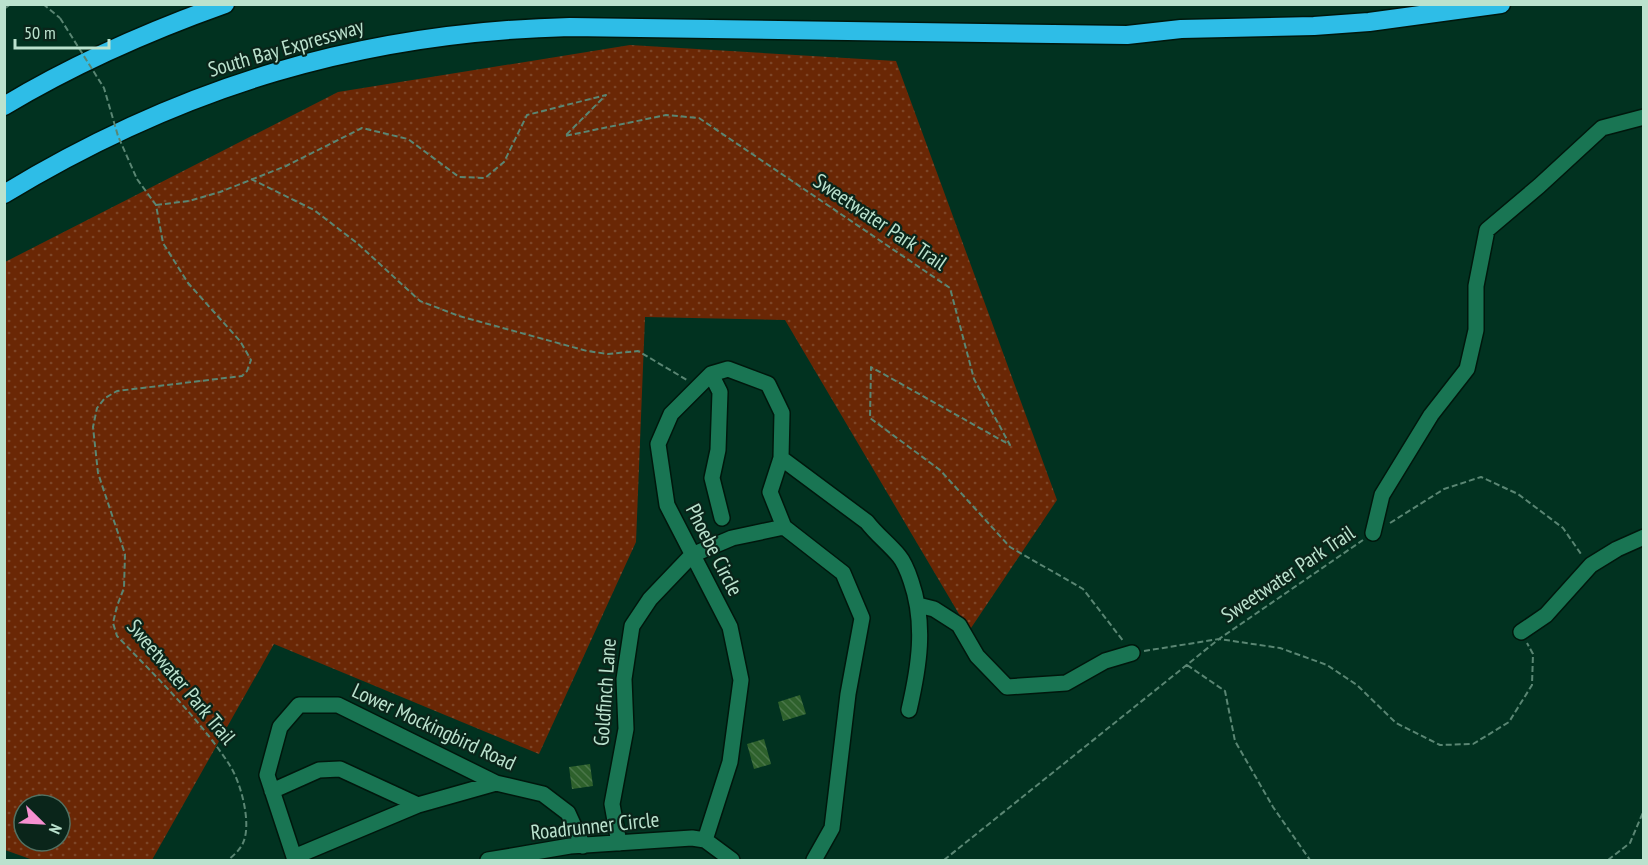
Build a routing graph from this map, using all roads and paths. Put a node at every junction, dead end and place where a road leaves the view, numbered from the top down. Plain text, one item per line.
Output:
1 (11, 4) edge
2 (43, 4) edge
3 (225, 4) edge
4 (1501, 4) edge
5 (4, 9) edge
6 (4, 106) edge
7 (1644, 117) edge
8 (251, 179) junction
9 (4, 194) edge
10 (156, 205) junction
11 (711, 374) junction
12 (698, 386) junction
13 (781, 458) junction
14 (722, 518) dead end
15 (784, 527) junction
16 (1373, 533) junction
17 (1644, 537) edge
18 (692, 555) junction
19 (1591, 565) junction
20 (918, 605) junction
21 (1521, 632) joint
22 (1219, 639) junction
23 (1132, 653) junction
24 (1186, 665) junction
25 (909, 710) dead end
26 (496, 783) junction
27 (272, 791) junction
28 (418, 806) junction
29 (1644, 810) edge
30 (705, 840) junction
31 (619, 843) junction
32 (583, 846) junction
33 (294, 859) edge
34 (228, 861) edge
35 (488, 861) edge
36 (732, 861) edge
37 (814, 861) edge
38 (944, 861) edge
39 (1310, 861) edge
40 (1608, 861) edge

1 - 5 path
2 - 10 path, Sweetwater Park Trail, bridge
3 - 6 highway
4 - 9 highway, South Bay Expressway
7 - 16 lane
8 - 10 path, Sweetwater Park Trail
8 - 12 path
8 - 23 path, Sweetwater Park Trail
10 - 34 path, Sweetwater Park Trail
11 - 12 lane, Phoebe Circle
11 - 13 lane
11 - 14 lane
12 - 18 lane, Phoebe Circle
13 - 15 lane
13 - 20 lane
15 - 18 lane, Goldfinch Lane
15 - 37 lane
16 - 19 path, Sweetwater Park Trail
16 - 22 path, Sweetwater Park Trail
17 - 19 lane
18 - 30 lane, Phoebe Circle
18 - 31 lane, Goldfinch Lane
19 - 21 lane
20 - 23 lane
20 - 25 lane
21 - 22 path, Sweetwater Park Trail
22 - 23 path, Sweetwater Park Trail
22 - 24 path
24 - 38 path
24 - 39 path
26 - 27 lane, Lower Mockingbird Road
26 - 28 lane
26 - 32 lane, Lower Mockingbird Road
27 - 28 lane
27 - 33 lane, Lower Mockingbird Road
28 - 33 lane
29 - 40 path
30 - 31 lane, Roadrunner Circle
30 - 36 lane
31 - 32 lane, Roadrunner Circle
32 - 35 lane, Roadrunner Circle

